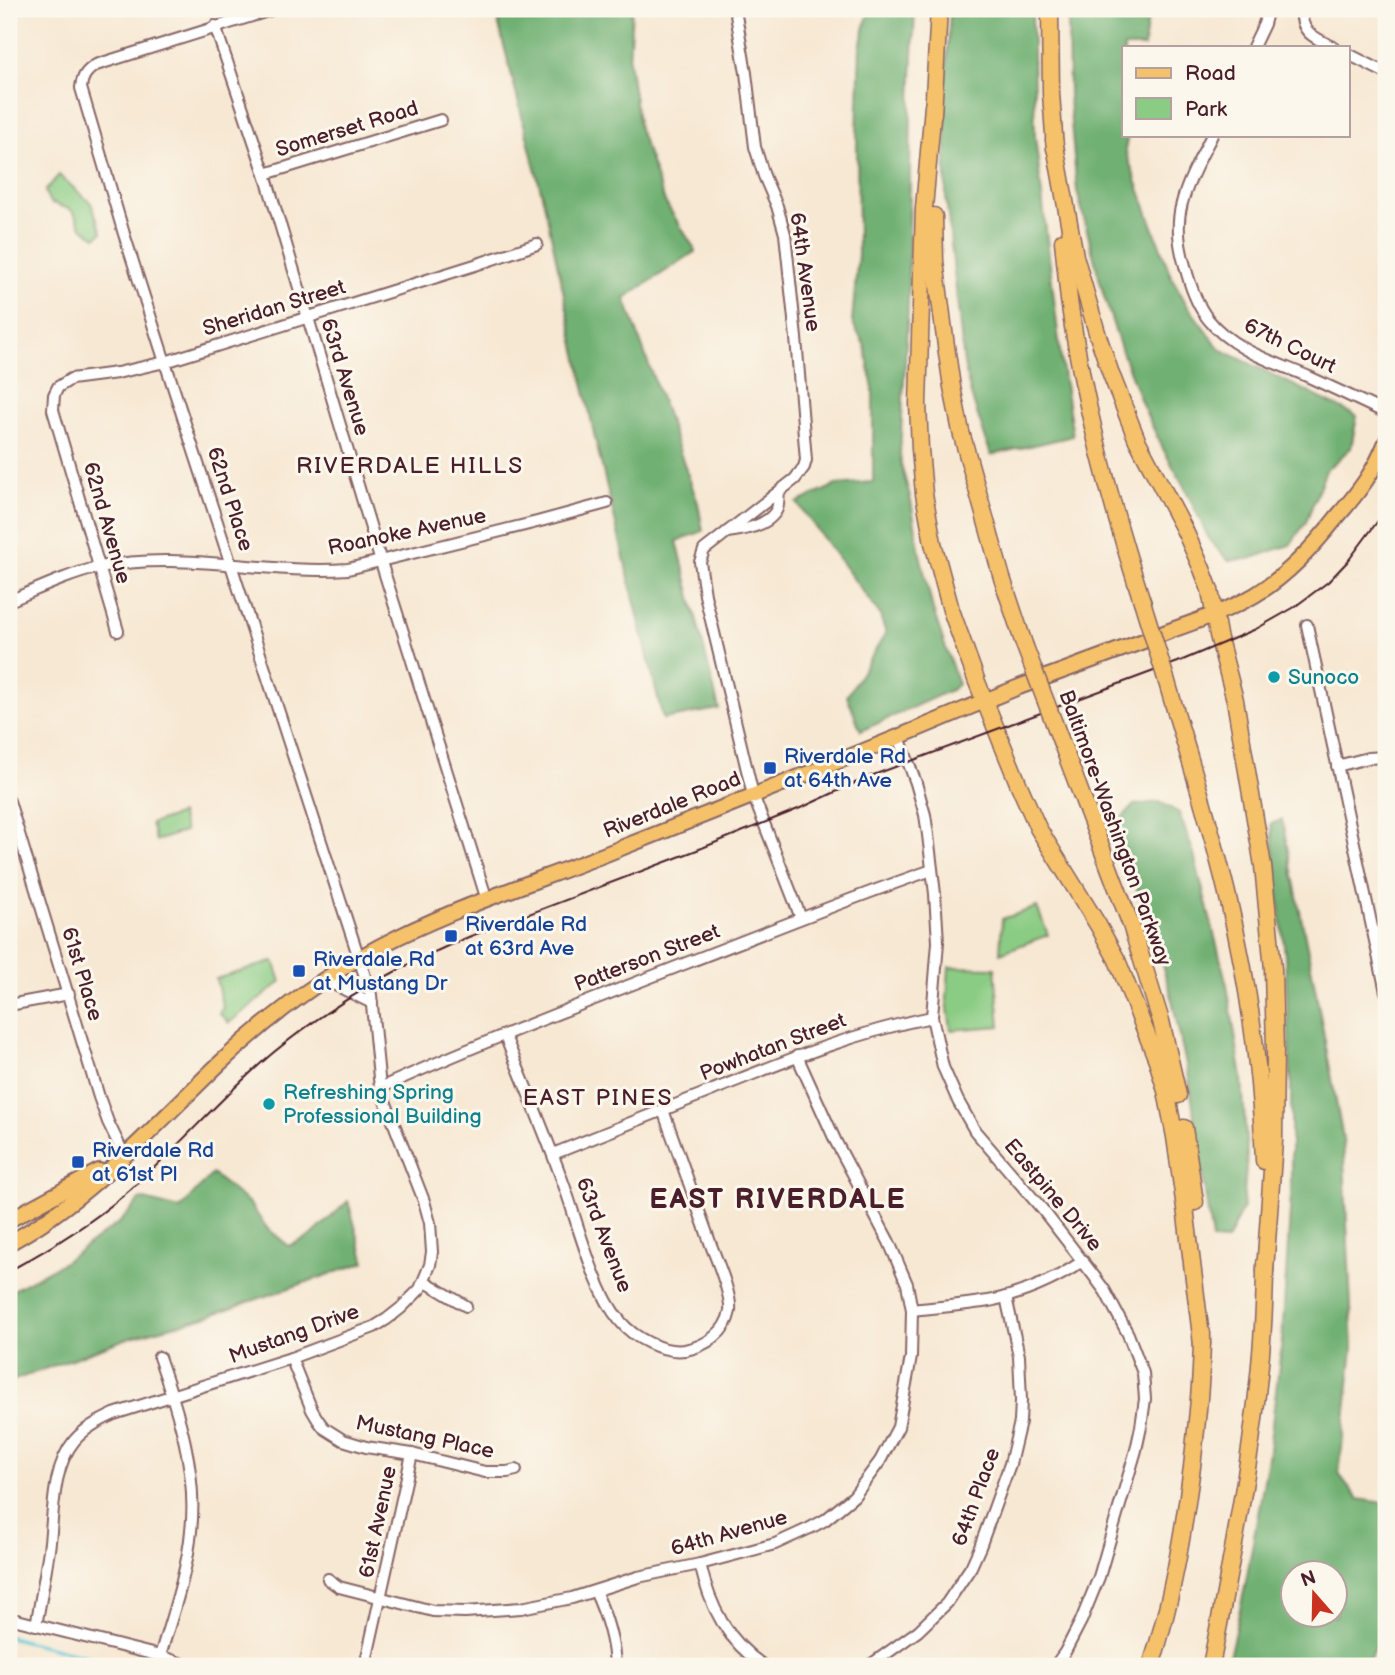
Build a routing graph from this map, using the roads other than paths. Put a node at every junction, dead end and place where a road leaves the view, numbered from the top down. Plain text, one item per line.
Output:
1 (274, 9) edge
2 (735, 9) edge
3 (939, 9) edge
4 (1050, 9) edge
5 (1268, 9) edge
6 (1302, 9) edge
7 (215, 26) junction
8 (1253, 46) edge
9 (1332, 46) edge
10 (1350, 55) edge
11 (1386, 73) edge
12 (933, 106) junction
13 (441, 120) dead end
14 (1212, 136) edge
15 (1054, 140) junction
16 (265, 174) junction
17 (537, 244) dead end
18 (307, 317) junction
19 (164, 362) junction
20 (1386, 414) edge
21 (58, 425) joint
22 (1386, 443) edge
23 (607, 503) dead end
24 (381, 562) junction
25 (231, 565) junction
26 (100, 567) junction
27 (9, 601) edge
28 (1216, 614) junction
29 (1307, 625) dead end
30 (118, 631) dead end
31 (984, 701) junction
32 (899, 737) junction
33 (1386, 757) edge
34 (1337, 766) junction
35 (753, 795) junction
36 (9, 801) edge
37 (932, 870) junction
38 (487, 900) junction
39 (801, 918) junction
40 (1386, 930) edge
41 (1373, 934) junction
42 (358, 958) junction
43 (325, 980) junction
44 (1386, 992) edge
45 (69, 994) junction
46 (372, 1003) junction
47 (9, 1005) edge
48 (932, 1017) junction
49 (505, 1035) junction
50 (797, 1056) junction
51 (380, 1088) junction
52 (663, 1110) junction
53 (553, 1154) junction
54 (125, 1157) junction
55 (9, 1220) edge
56 (9, 1243) edge
57 (1083, 1261) junction
58 (1265, 1271) junction
59 (424, 1281) junction
60 (1006, 1297) junction
61 (466, 1306) dead end
62 (912, 1310) junction
63 (1202, 1344) junction
64 (159, 1357) dead end
65 (291, 1358) junction
66 (173, 1396) junction
67 (412, 1454) junction
68 (516, 1470) dead end
69 (700, 1564) junction
70 (328, 1579) dead end
71 (595, 1591) junction
72 (381, 1598) junction
73 (9, 1618) edge
74 (36, 1625) junction
75 (160, 1656) junction
76 (189, 1666) edge
77 (365, 1666) edge
78 (615, 1666) edge
79 (764, 1666) edge
80 (869, 1666) edge
81 (1055, 1666) edge
82 (1151, 1666) edge
83 (1211, 1666) edge

1 - 7 street
2 - 35 street, 64th Avenue
3 - 12 highway, Baltimore-Washington Parkway
4 - 15 highway
5 - 8 street
6 - 9 street
7 - 16 street, 63rd Avenue
7 - 19 street, 62nd Place
10 - 11 street
12 - 31 highway
12 - 63 highway, Baltimore-Washington Parkway, bridge
13 - 16 street, Somerset Road
14 - 20 street, 67th Court
15 - 28 highway
15 - 58 highway, bridge
16 - 18 street, 63rd Avenue
17 - 18 street, Sheridan Street
18 - 19 street, Sheridan Street
18 - 24 street, 63rd Avenue
19 - 21 street, Sheridan Street
19 - 25 street, 62nd Place
21 - 26 street, 62nd Avenue
22 - 28 main road, Riverdale Road
23 - 24 street, Roanoke Avenue
24 - 25 street, Roanoke Avenue
24 - 38 street, 63rd Avenue
25 - 26 street, Roanoke Avenue
25 - 42 street, 62nd Place
26 - 27 street, Roanoke Avenue
26 - 30 street, 62nd Avenue
28 - 31 main road, Riverdale Road
28 - 58 highway
29 - 34 street
31 - 32 main road, Riverdale Road
31 - 63 highway
32 - 35 main road, Riverdale Road
32 - 37 street, Eastpine Drive
33 - 34 street
34 - 41 street
35 - 38 main road, Riverdale Road
35 - 39 street
36 - 45 street, 61st Place
37 - 39 street, Patterson Street
37 - 48 street, Eastpine Drive
38 - 42 main road, Riverdale Road
39 - 49 street, Patterson Street
40 - 41 street
41 - 44 street
42 - 43 main road, Riverdale Road
42 - 46 street, Mustang Drive
43 - 46 street
43 - 54 main road, Riverdale Road
45 - 47 street
45 - 54 street, 61st Place
46 - 51 street, Mustang Drive
48 - 50 street, Powhatan Street
48 - 57 street, Eastpine Drive
49 - 51 street, Patterson Street
49 - 53 street, 63rd Avenue
50 - 52 street, Powhatan Street
50 - 62 street, 64th Avenue
51 - 59 street, Mustang Drive
52 - 53 street, Powhatan Street
52 - 53 street, 63rd Avenue
54 - 55 main road, Riverdale Road
54 - 56 main road, Riverdale Road
57 - 60 street
57 - 81 street, Eastpine Drive
58 - 83 highway
59 - 61 street
59 - 65 street, Mustang Drive
60 - 62 street
60 - 80 street, 64th Place
62 - 69 street, 64th Avenue
63 - 82 highway, Baltimore-Washington Parkway
64 - 66 street
65 - 66 street, Mustang Drive
65 - 67 street, Mustang Place
66 - 74 street, Mustang Drive
66 - 75 street
67 - 68 street, Mustang Place
67 - 72 street, 61st Avenue
69 - 71 street, 64th Avenue
69 - 79 street
70 - 72 street, 61st Avenue
71 - 72 street, 64th Avenue
71 - 78 street
72 - 77 street, 61st Avenue
73 - 74 street
74 - 75 street
75 - 76 street

